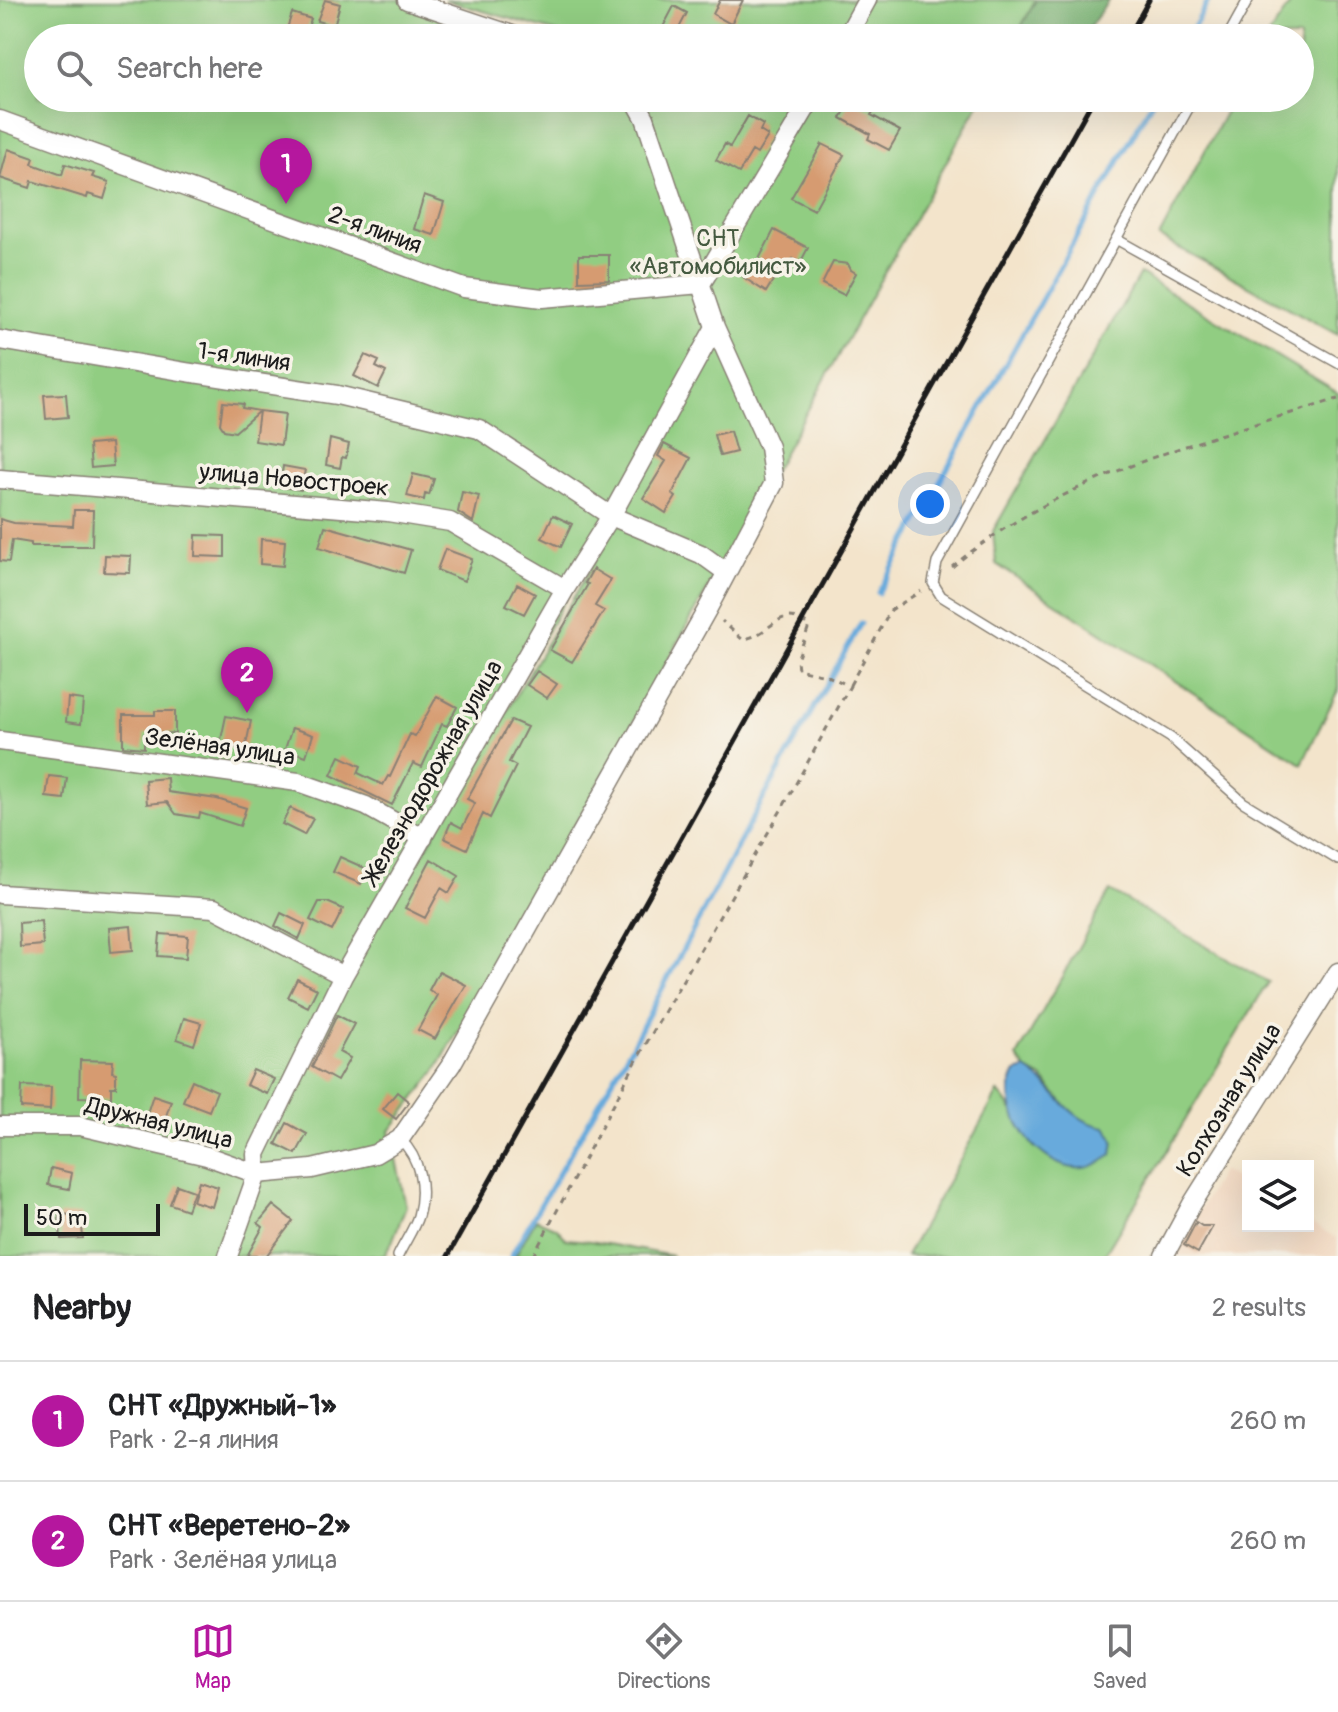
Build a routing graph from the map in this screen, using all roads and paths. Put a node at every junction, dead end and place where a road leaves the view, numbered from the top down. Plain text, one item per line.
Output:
1 (407, 0) edge
2 (867, 0) edge
3 (1248, 0) edge
4 (479, 24) edge
5 (854, 24) edge
6 (1235, 24) edge
7 (642, 112) edge
8 (804, 112) edge
9 (1186, 112) edge
10 (0, 120) edge
11 (1116, 239) junction
12 (701, 284) junction
13 (715, 327) junction
14 (0, 340) edge
15 (1338, 363) edge
16 (1338, 399) edge
17 (0, 479) edge
18 (611, 516) junction
19 (726, 572) junction
20 (933, 583) junction
21 (565, 589) junction
22 (708, 608) junction
23 (850, 686) junction
24 (0, 741) edge
25 (423, 838) junction
26 (1338, 860) edge
27 (0, 894) edge
28 (1338, 972) edge
29 (343, 976) junction
30 (0, 1126) edge
31 (400, 1139) junction
32 (257, 1174) junction
33 (228, 1256) edge
34 (398, 1256) edge
35 (533, 1256) edge
36 (1164, 1256) edge

1 - 4 street
2 - 5 street
3 - 6 lane
7 - 12 street
8 - 12 street
9 - 11 lane
10 - 12 street, 2-я линия
11 - 15 lane
11 - 20 lane
12 - 13 street
13 - 18 street, Железнодорожная улица
13 - 19 street
14 - 18 street, 1-я линия
16 - 20 path
17 - 21 street, улица Новостроек
18 - 19 street, 1-я линия
18 - 21 street, Железнодорожная улица
19 - 22 street
20 - 23 path
20 - 26 lane
21 - 25 street, Железнодорожная улица
22 - 23 path
22 - 31 street
23 - 35 path
24 - 25 street, Зелёная улица
25 - 29 street, Железнодорожная улица
27 - 29 street
28 - 36 street, Колхозная улица
29 - 32 street, Железнодорожная улица
30 - 32 street, Дружная улица
31 - 32 street
31 - 34 lane
32 - 33 street, Железнодорожная улица

